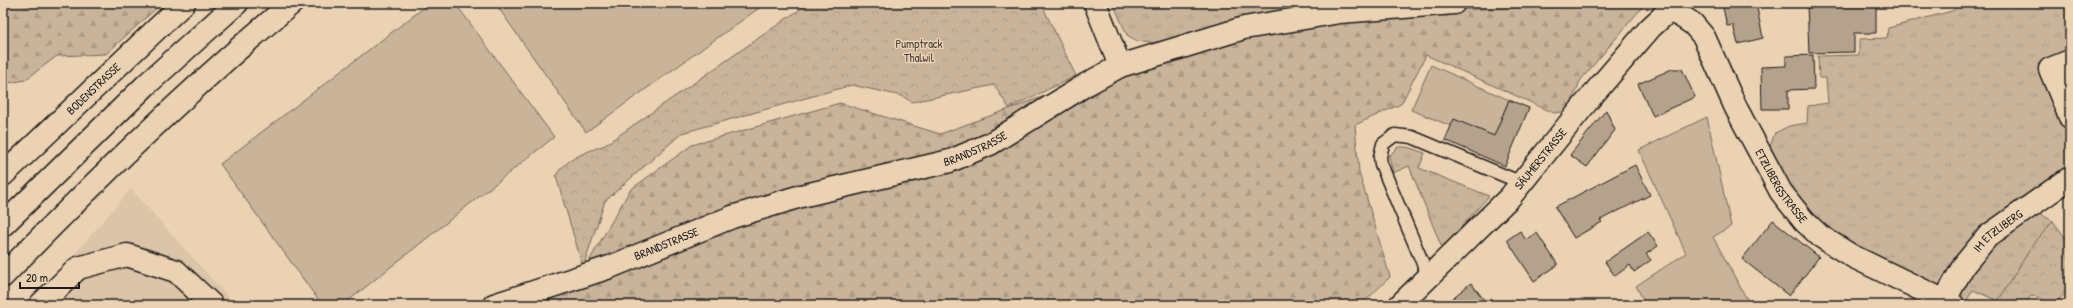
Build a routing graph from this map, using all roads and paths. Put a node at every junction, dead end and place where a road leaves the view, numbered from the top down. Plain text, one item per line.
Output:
1 (184, 3) edge
2 (237, 3) edge
3 (292, 3) edge
4 (1095, 3) edge
5 (1454, 3) edge
6 (1670, 7) edge
7 (2070, 61) edge
8 (1120, 66) junction
9 (2070, 117) edge
10 (3, 175) edge
11 (2070, 178) edge
12 (1522, 183) junction
13 (3, 225) edge
14 (3, 276) edge
15 (1429, 278) junction
16 (1946, 304) edge
17 (40, 305) edge
18 (212, 305) edge
19 (494, 305) edge
20 (1400, 305) edge

1 - 10 main road, BODENSTRASSE
2 - 13 main road
3 - 14 main road
4 - 8 main road
5 - 8 main road, BRANDSTRASSE
6 - 12 main road, SÄUMERSTRASSE
6 - 16 main road, ETZLIBERGSTRASSE
7 - 9 main road
8 - 19 main road, BRANDSTRASSE
11 - 16 main road, IM ETZLIBERG
12 - 15 main road, SÄUMERSTRASSE
12 - 15 lane
15 - 20 main road, SÄUMERSTRASSE
17 - 18 main road

